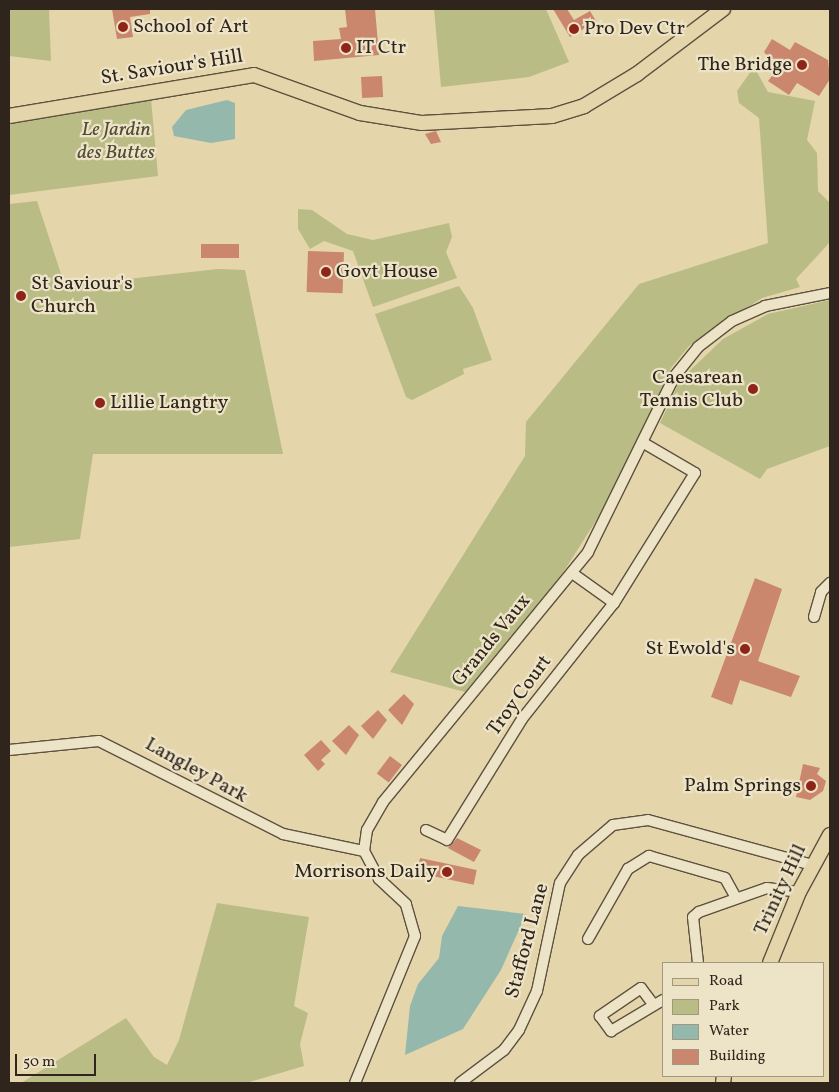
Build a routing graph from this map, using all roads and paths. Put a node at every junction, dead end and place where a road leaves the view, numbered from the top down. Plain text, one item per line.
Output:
1 (723, 9) edge
2 (9, 116) edge
3 (830, 293) edge
4 (642, 442) junction
5 (572, 573) junction
6 (830, 583) edge
7 (614, 603) junction
8 (814, 617) dead end
9 (9, 750) edge
10 (426, 830) dead end
11 (830, 835) edge
12 (364, 851) junction
13 (812, 865) junction
14 (799, 892) junction
15 (736, 898) junction
16 (588, 939) dead end
17 (698, 962) edge
18 (770, 962) edge
19 (662, 1000) edge
20 (653, 1004) junction
21 (355, 1083) edge
22 (460, 1083) edge

1 - 2 main road, St. Saviour's Hill
3 - 4 street, Grands Vaux
4 - 5 street, Grands Vaux
4 - 7 street
5 - 7 street
5 - 12 street, Grands Vaux
6 - 8 street
7 - 10 street, Troy Court
9 - 12 street, Langley Park
11 - 13 main road, Trinity Hill
12 - 21 street
13 - 14 main road, Trinity Hill
13 - 22 street, Stafford Lane
14 - 15 street
14 - 18 main road, Trinity Hill
15 - 16 street
15 - 17 street
19 - 20 street
20 - 20 street

